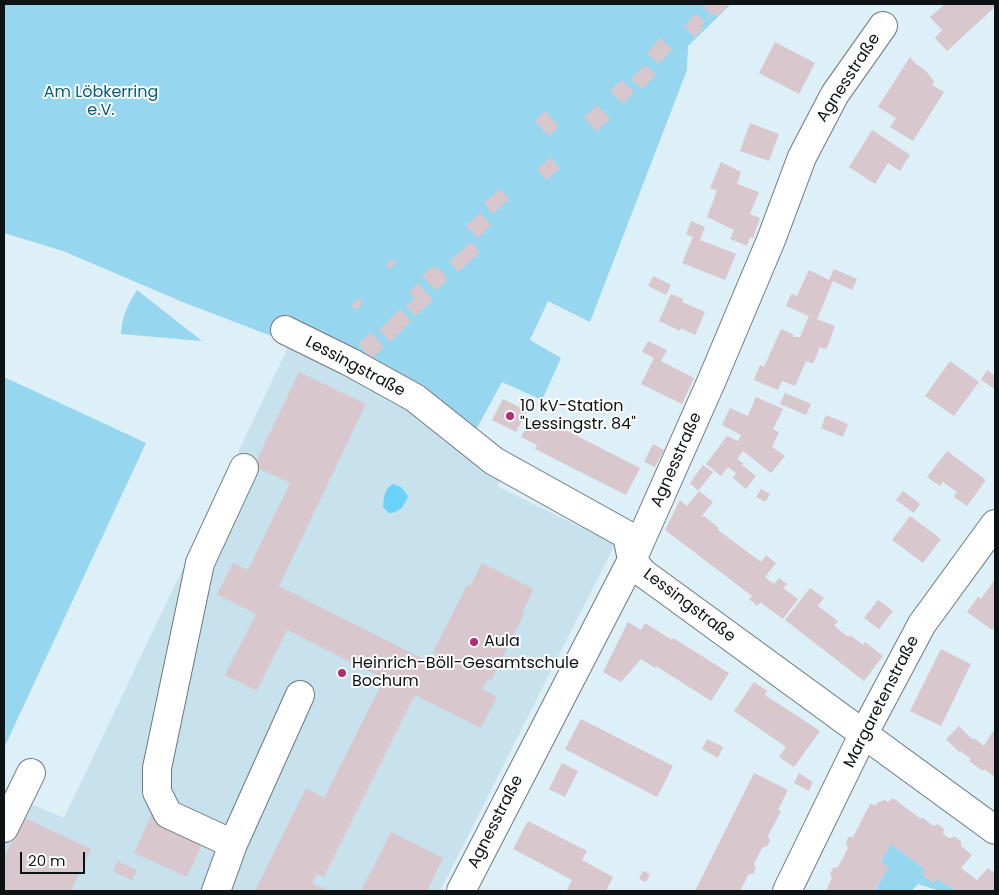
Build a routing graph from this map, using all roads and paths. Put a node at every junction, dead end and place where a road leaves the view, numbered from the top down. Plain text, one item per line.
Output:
1 (883, 26) dead end
2 (285, 330) dead end
3 (244, 468) dead end
4 (995, 524) edge
5 (632, 560) junction
6 (300, 695) dead end
7 (864, 733) junction
8 (31, 773) dead end
9 (4, 828) edge
10 (995, 830) edge
11 (233, 844) junction
12 (216, 891) edge
13 (461, 891) edge
14 (788, 891) edge

1 - 5 street, Agnesstraße
2 - 5 street, Lessingstraße
3 - 11 street
4 - 7 street, Margaretenstraße
5 - 7 street, Lessingstraße
5 - 13 street, Agnesstraße
6 - 11 street
7 - 10 street, Lessingstraße
7 - 14 street, Margaretenstraße
8 - 9 street
11 - 12 street

